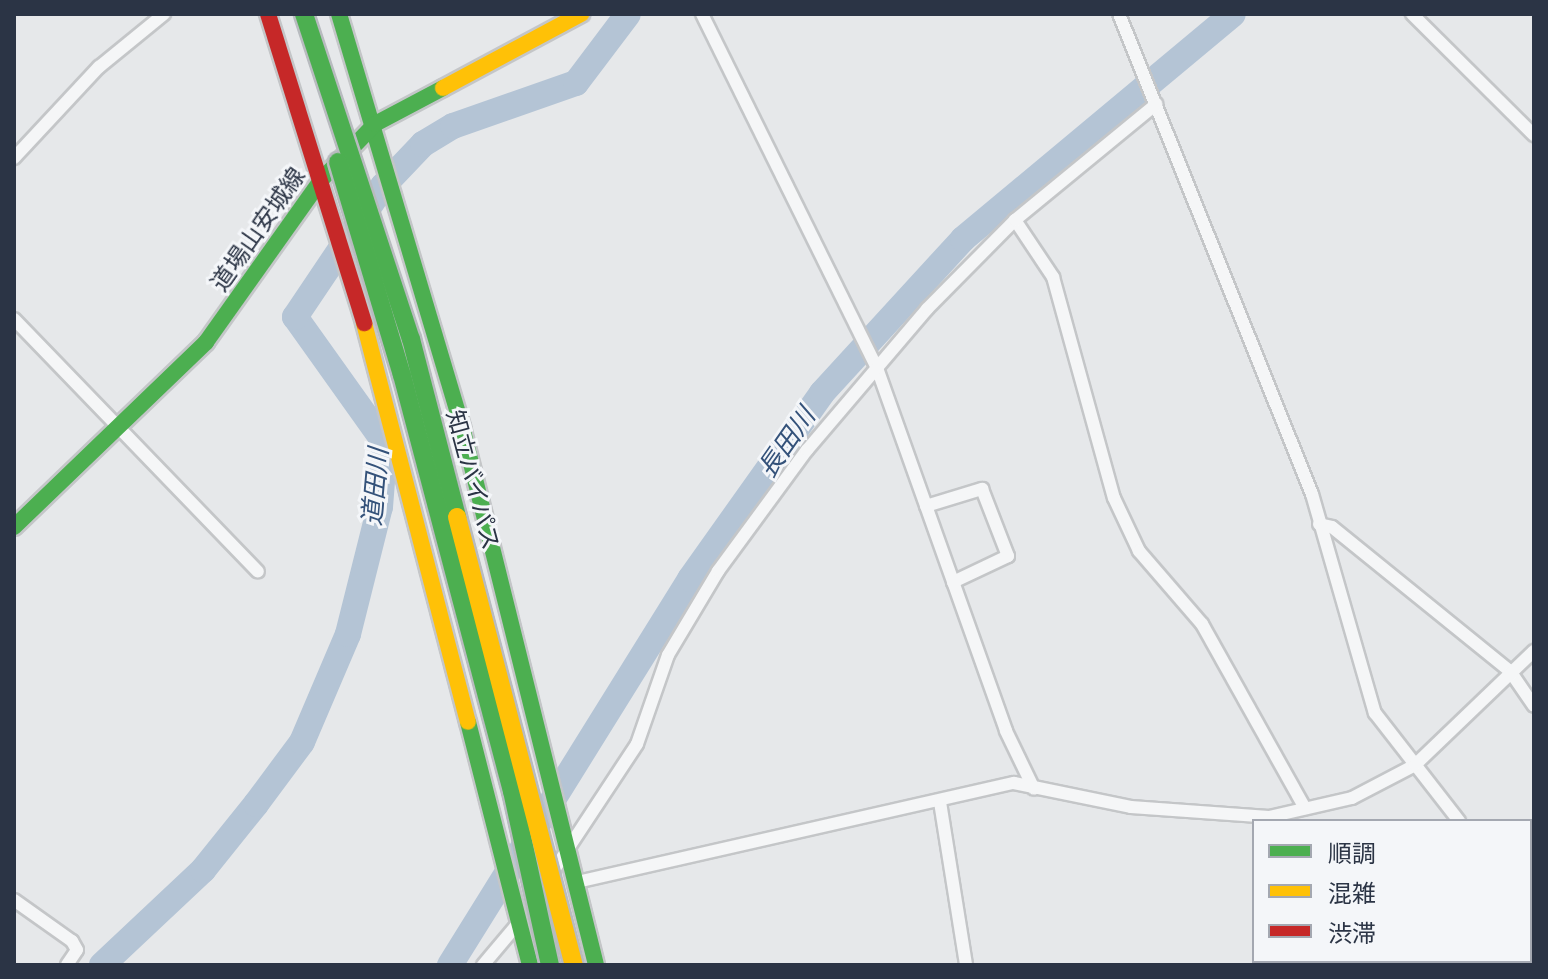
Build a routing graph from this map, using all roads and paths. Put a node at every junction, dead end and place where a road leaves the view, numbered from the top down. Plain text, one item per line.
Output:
1 (164, 14) edge
2 (268, 14) edge
3 (290, 14) edge
4 (304, 14) edge
5 (339, 14) edge
6 (581, 14) edge
7 (702, 14) edge
8 (1119, 14) edge
9 (1412, 14) edge
10 (1156, 104) junction
11 (375, 124) junction
12 (1534, 135) edge
13 (14, 158) edge
14 (321, 180) junction
15 (1015, 220) junction
16 (14, 319) edge
17 (877, 368) junction
18 (120, 425) junction
19 (926, 506) junction
20 (1319, 524) junction
21 (14, 527) edge
22 (258, 572) dead end
23 (953, 582) junction
24 (1534, 651) edge
25 (1510, 671) junction
26 (1534, 706) edge
27 (1415, 765) junction
28 (1034, 789) junction
29 (940, 802) junction
30 (1305, 808) junction
31 (1270, 819) edge
32 (1457, 819) edge
33 (569, 846) junction
34 (577, 882) junction
35 (14, 900) edge
36 (519, 916) junction
37 (67, 965) edge
38 (483, 965) edge
39 (530, 965) edge
40 (550, 965) edge
41 (574, 965) edge
42 (596, 965) edge
43 (966, 965) edge

1 - 13 street
2 - 14 main road
3 - 40 main road, 知立バイパス, bridge
4 - 41 main road, 知立バイパス, bridge
5 - 11 main road
6 - 11 main road, 道場山安城線
7 - 17 street
8 - 10 street
9 - 12 street
10 - 15 street
10 - 20 street
11 - 14 main road, 道場山安城線
11 - 33 main road
14 - 18 main road, 道場山安城線
14 - 36 main road
15 - 17 street
15 - 30 street
16 - 18 street
17 - 19 street
17 - 33 street
18 - 21 main road, 道場山安城線
18 - 22 street
19 - 23 street
19 - 23 street
20 - 25 street
20 - 27 street
23 - 28 street
24 - 25 street
25 - 26 street
25 - 27 street
27 - 30 street
27 - 32 street
28 - 29 street
28 - 31 street
29 - 34 street
29 - 43 street
30 - 31 street
33 - 34 main road
33 - 36 street
34 - 42 main road
35 - 37 street
36 - 38 street
36 - 39 main road

